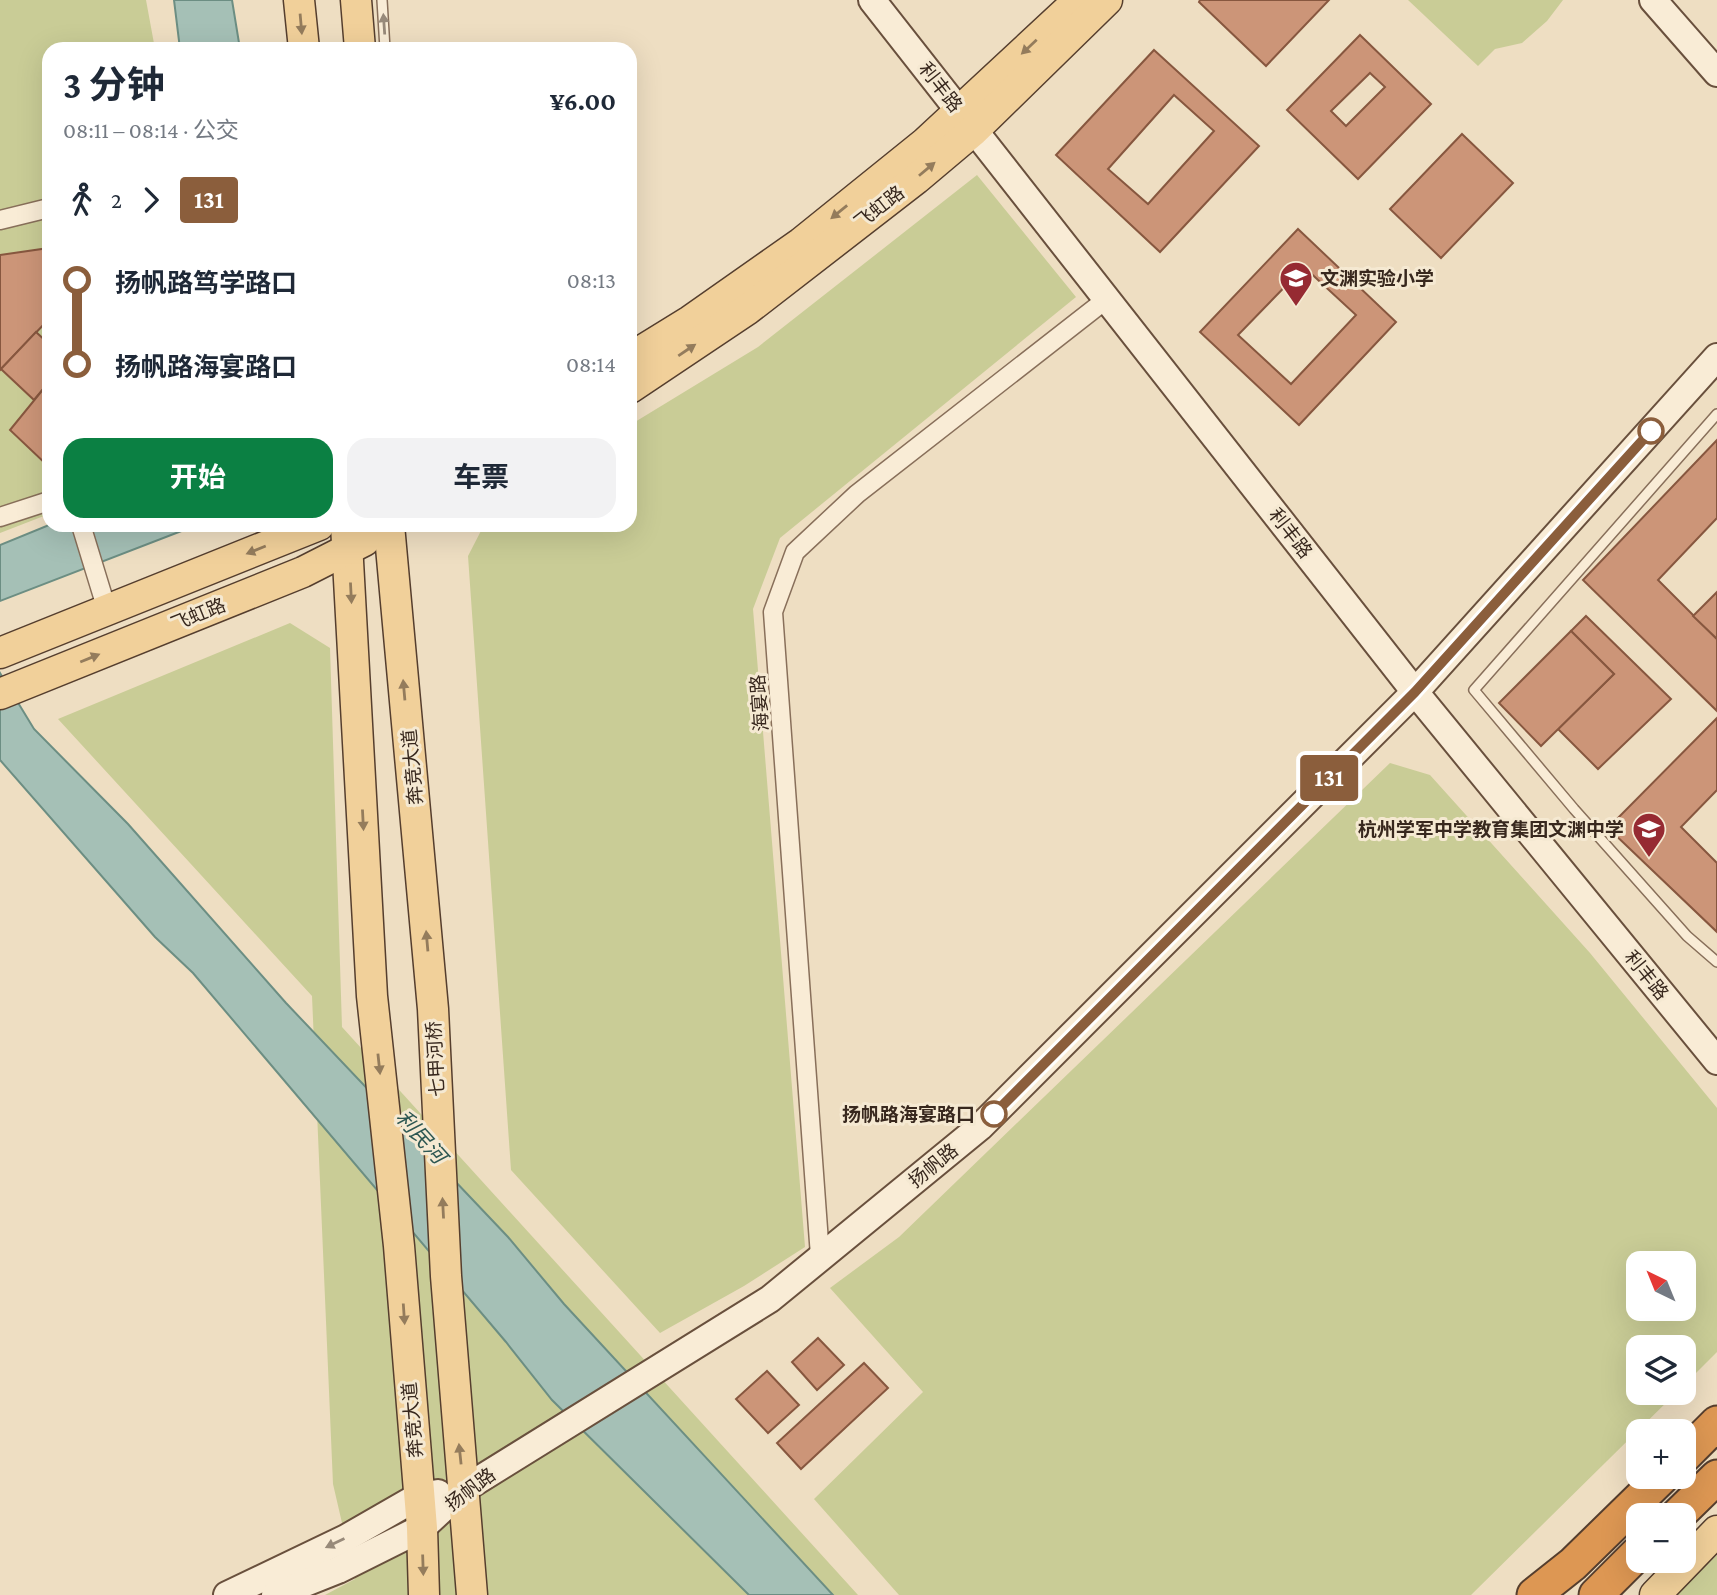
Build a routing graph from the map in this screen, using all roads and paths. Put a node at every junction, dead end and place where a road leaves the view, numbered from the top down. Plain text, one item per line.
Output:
1 (299, 0) edge
2 (356, 0) edge
3 (382, 0) edge
4 (872, 0) edge
5 (1079, 0) edge
6 (1107, 0) edge
7 (1653, 0) edge
8 (303, 42) edge
9 (359, 42) edge
10 (385, 42) edge
11 (1717, 74) edge
12 (967, 121) junction
13 (42, 210) edge
14 (0, 220) edge
15 (1108, 298) junction
16 (637, 354) edge
17 (1717, 357) edge
18 (637, 383) edge
19 (1717, 414) edge
20 (42, 503) edge
21 (0, 517) edge
22 (83, 532) edge
23 (302, 532) edge
24 (365, 532) edge
25 (391, 532) edge
26 (347, 537) edge
27 (107, 610) junction
28 (0, 653) edge
29 (13, 688) edge
30 (1415, 692) junction
31 (1717, 962) edge
32 (433, 1009) joint
33 (1717, 1060) edge
34 (820, 1256) junction
35 (1717, 1404) edge
36 (1717, 1423) edge
37 (1696, 1425) edge
38 (1696, 1444) edge
39 (1717, 1477) edge
40 (464, 1489) junction
41 (1629, 1489) edge
42 (1650, 1489) edge
43 (419, 1496) junction
44 (1690, 1503) edge
45 (422, 1528) junction
46 (1717, 1531) edge
47 (1626, 1565) edge
48 (1598, 1593) edge
49 (228, 1595) edge
50 (275, 1595) edge
51 (424, 1595) edge
52 (472, 1595) edge
53 (1519, 1595) edge
54 (1534, 1595) edge
55 (1655, 1595) edge

1 -> 8 main road
2 - 9 main road
10 -> 3 lane
4 - 12 street, 利丰路
5 -> 12 main road, 飞虹路
6 - 12 main road, 飞虹路
7 - 11 street
12 - 15 street, 利丰路
12 -> 16 main road, 飞虹路
18 -> 12 main road, 飞虹路
13 - 14 street
15 - 30 street, 利丰路
15 - 34 street, 海宴路
17 - 30 street, 扬帆路
19 - 31 lane
20 - 21 street
22 - 27 street
23 -> 27 main road, 飞虹路
24 - 26 main road, 飞虹路
32 -> 25 main road, 奔竞大道
29 -> 26 main road, 飞虹路
26 -> 43 main road, 奔竞大道
27 - 28 main road, 飞虹路
30 - 33 street, 利丰路
30 - 34 street, 扬帆路
40 -> 32 main road, 七甲河桥
34 - 40 street, 扬帆路
35 - 37 main road
36 - 38 highway
39 - 44 highway
40 - 43 street
40 - 45 street, 扬帆路
40 - 52 main road
41 - 53 main road
42 - 54 highway
43 - 45 main road, 奔竞大道
43 -> 49 street
45 - 50 street, 扬帆路
45 -> 51 main road, 奔竞大道
46 - 55 main road
47 - 48 highway

